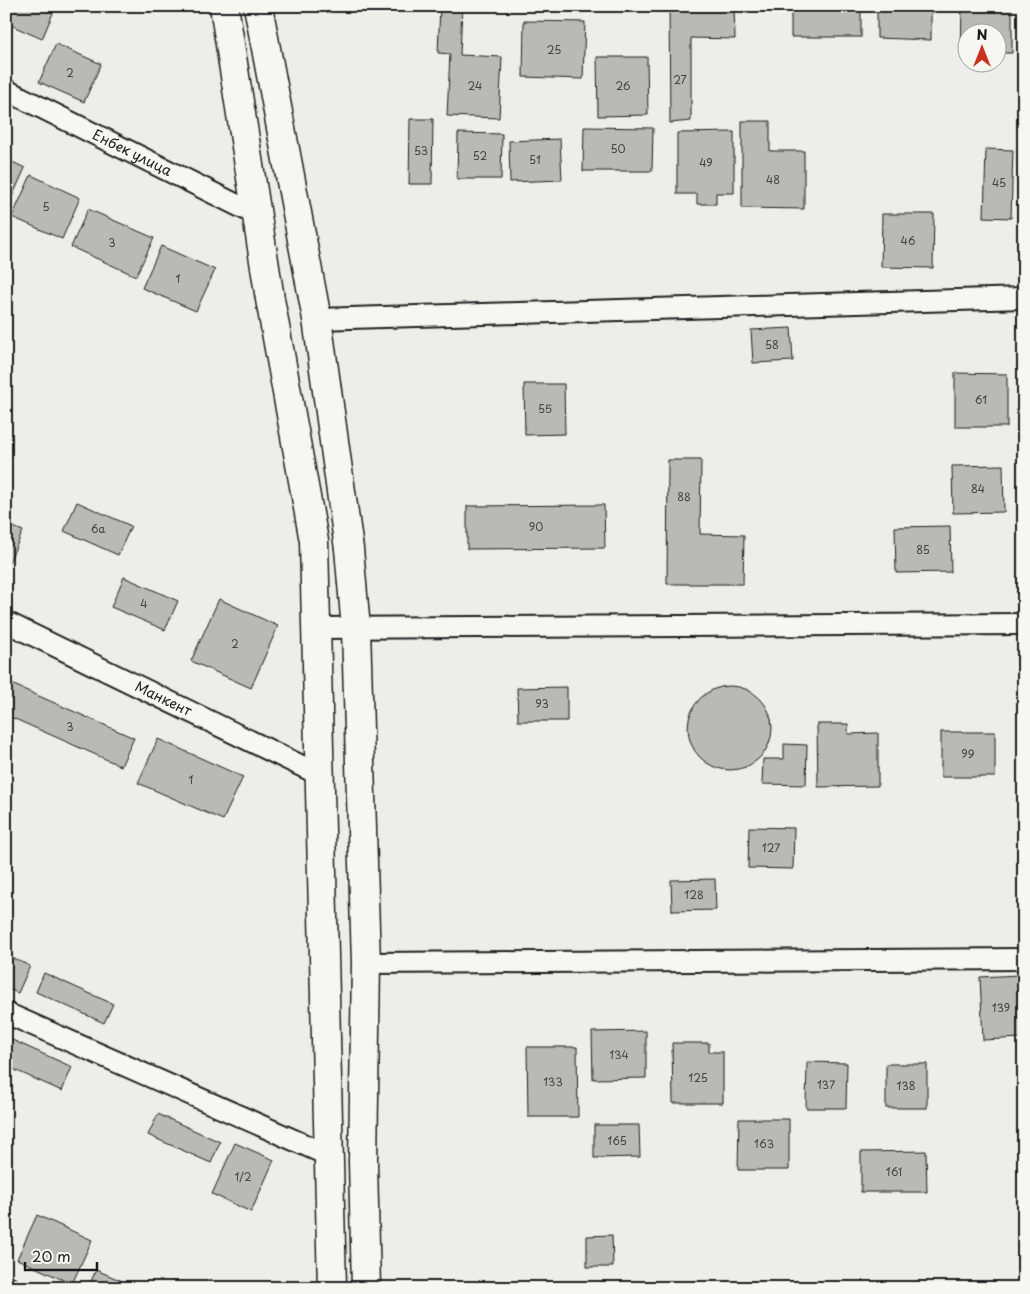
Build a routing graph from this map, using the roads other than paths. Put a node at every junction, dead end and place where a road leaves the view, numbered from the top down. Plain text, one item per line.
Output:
1 (224, 6) edge
2 (258, 6) edge
3 (6, 90) edge
4 (259, 216) junction
5 (1024, 298) edge
6 (317, 319) junction
7 (6, 622) edge
8 (1024, 624) edge
9 (315, 628) junction
10 (356, 629) junction
11 (320, 775) junction
12 (1024, 959) edge
13 (366, 963) junction
14 (6, 1013) edge
15 (330, 1156) junction
16 (332, 1288) edge
17 (366, 1288) edge

1 - 4 main road
2 - 6 main road
3 - 4 street, Енбек улица
4 - 9 main road
5 - 6 street
6 - 10 main road
7 - 11 street, Манкент
8 - 10 street
9 - 10 street
9 - 11 main road
10 - 13 main road
11 - 15 main road
12 - 13 street
13 - 17 main road
14 - 15 street
15 - 16 main road

